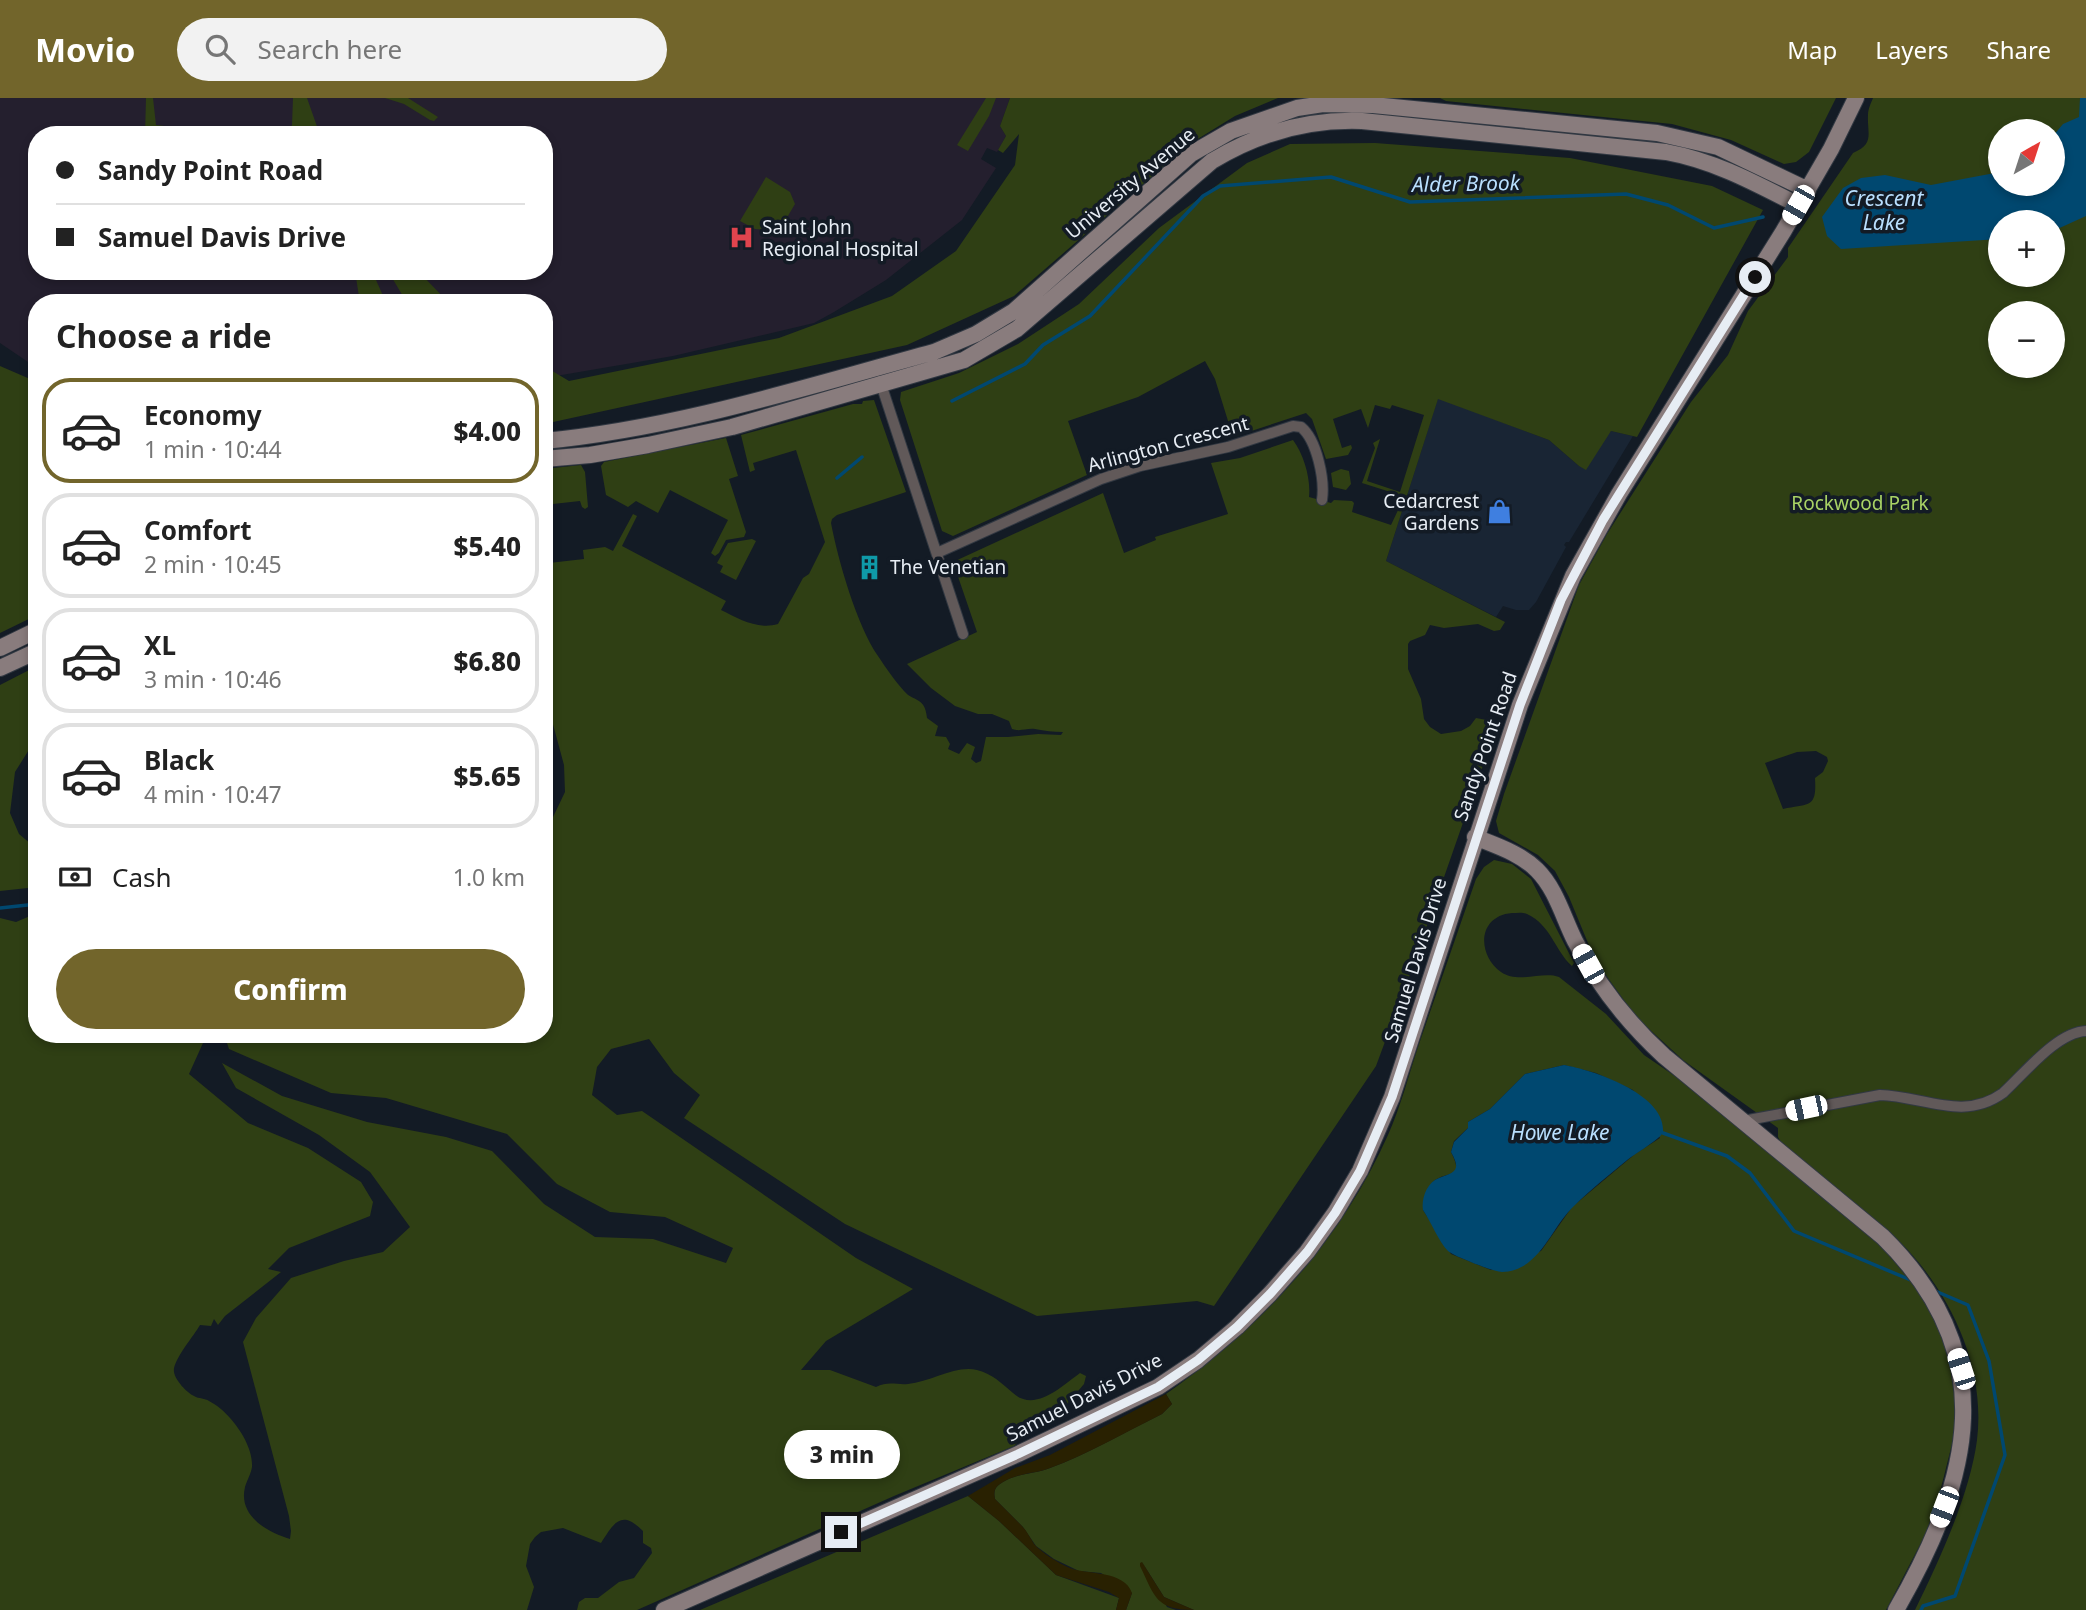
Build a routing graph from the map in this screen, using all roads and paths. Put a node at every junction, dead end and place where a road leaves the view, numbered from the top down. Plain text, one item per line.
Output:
1 (1856, 98) edge
2 (1808, 190) junction
3 (1798, 205) junction
4 (876, 368) junction
5 (882, 385) junction
6 (553, 440) edge
7 (553, 458) edge
8 (1322, 500) dead end
9 (937, 553) junction
10 (28, 634) edge
11 (963, 634) dead end
12 (0, 648) edge
13 (28, 655) edge
14 (0, 667) edge
15 (1475, 837) junction
16 (2086, 1031) edge
17 (1743, 1121) junction
18 (664, 1610) edge
19 (1896, 1610) edge

1 - 2 main road, Sandy Point Road
2 - 3 main road, Sandy Point Road
2 - 4 main road, University Avenue
3 - 5 main road, University Avenue
3 - 15 main road, Sandy Point Road
4 - 5 street
4 - 6 main road, University Avenue
5 - 7 main road, University Avenue
5 - 9 street
8 - 9 street, Arlington Crescent
9 - 11 street
10 - 12 main road
13 - 14 main road
15 - 17 main road, Sandy Point Road
15 - 18 main road, Samuel Davis Drive
16 - 17 street
17 - 19 main road, Sandy Point Road

